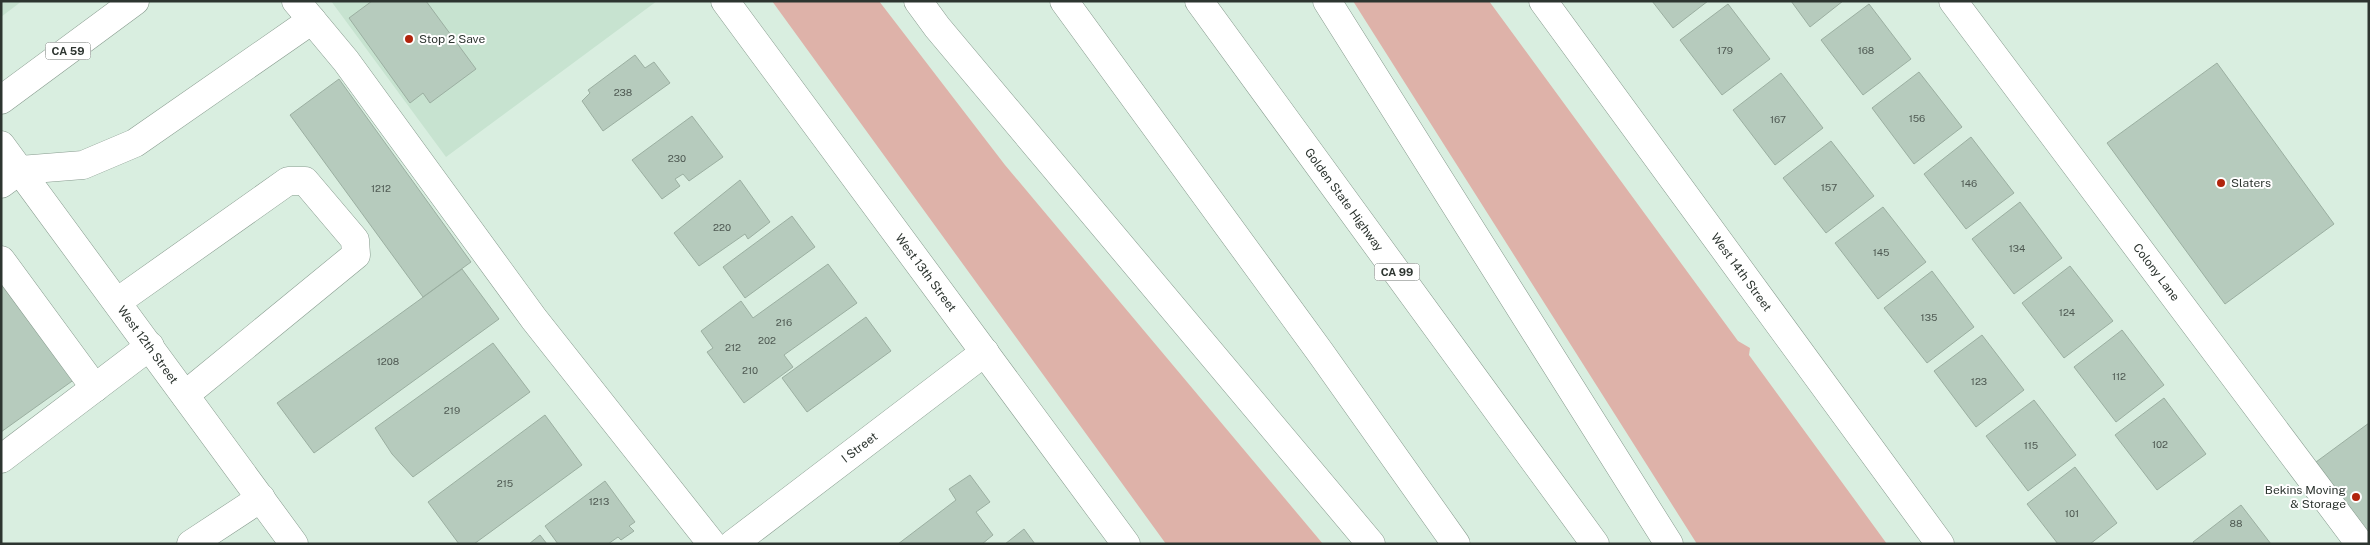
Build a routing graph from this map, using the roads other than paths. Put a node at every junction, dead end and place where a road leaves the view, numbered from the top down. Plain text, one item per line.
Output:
1 (135, 1) edge
2 (725, 1) edge
3 (918, 1) edge
4 (1064, 1) edge
5 (1199, 1) edge
6 (1327, 1) edge
7 (1543, 1) edge
8 (1953, 1) edge
9 (304, 11) edge
10 (1, 100) edge
11 (1, 145) edge
12 (11, 177) edge
13 (1, 260) edge
14 (117, 302) junction
15 (150, 346) junction
16 (985, 352) junction
17 (95, 388) junction
18 (185, 395) junction
19 (1, 459) edge
20 (260, 498) junction
21 (190, 544) edge
22 (294, 544) edge
23 (712, 544) edge
24 (733, 544) edge
25 (1126, 544) edge
26 (1371, 544) edge
27 (1456, 544) edge
28 (1595, 544) edge
29 (1669, 544) edge
30 (1940, 544) edge
31 (2360, 544) edge

1 - 10 main road, CA 59
2 - 16 main road, West 13th Street
3 - 26 main road
4 - 27 main road
5 - 28 main road, Golden State Highway / CA 99
6 - 29 main road
7 - 30 main road, West 14th Street
8 - 31 main road, Colony Lane
9 - 12 main road
9 - 23 main road
11 - 12 main road, West 12th Street
12 - 14 main road, West 12th Street
13 - 17 main road
14 - 15 main road, West 12th Street
14 - 18 main road
15 - 17 main road
15 - 18 main road, West 12th Street
16 - 24 main road, I Street
16 - 25 main road, West 13th Street
17 - 19 main road
18 - 20 main road, West 12th Street
20 - 21 main road
20 - 22 main road, West 12th Street

